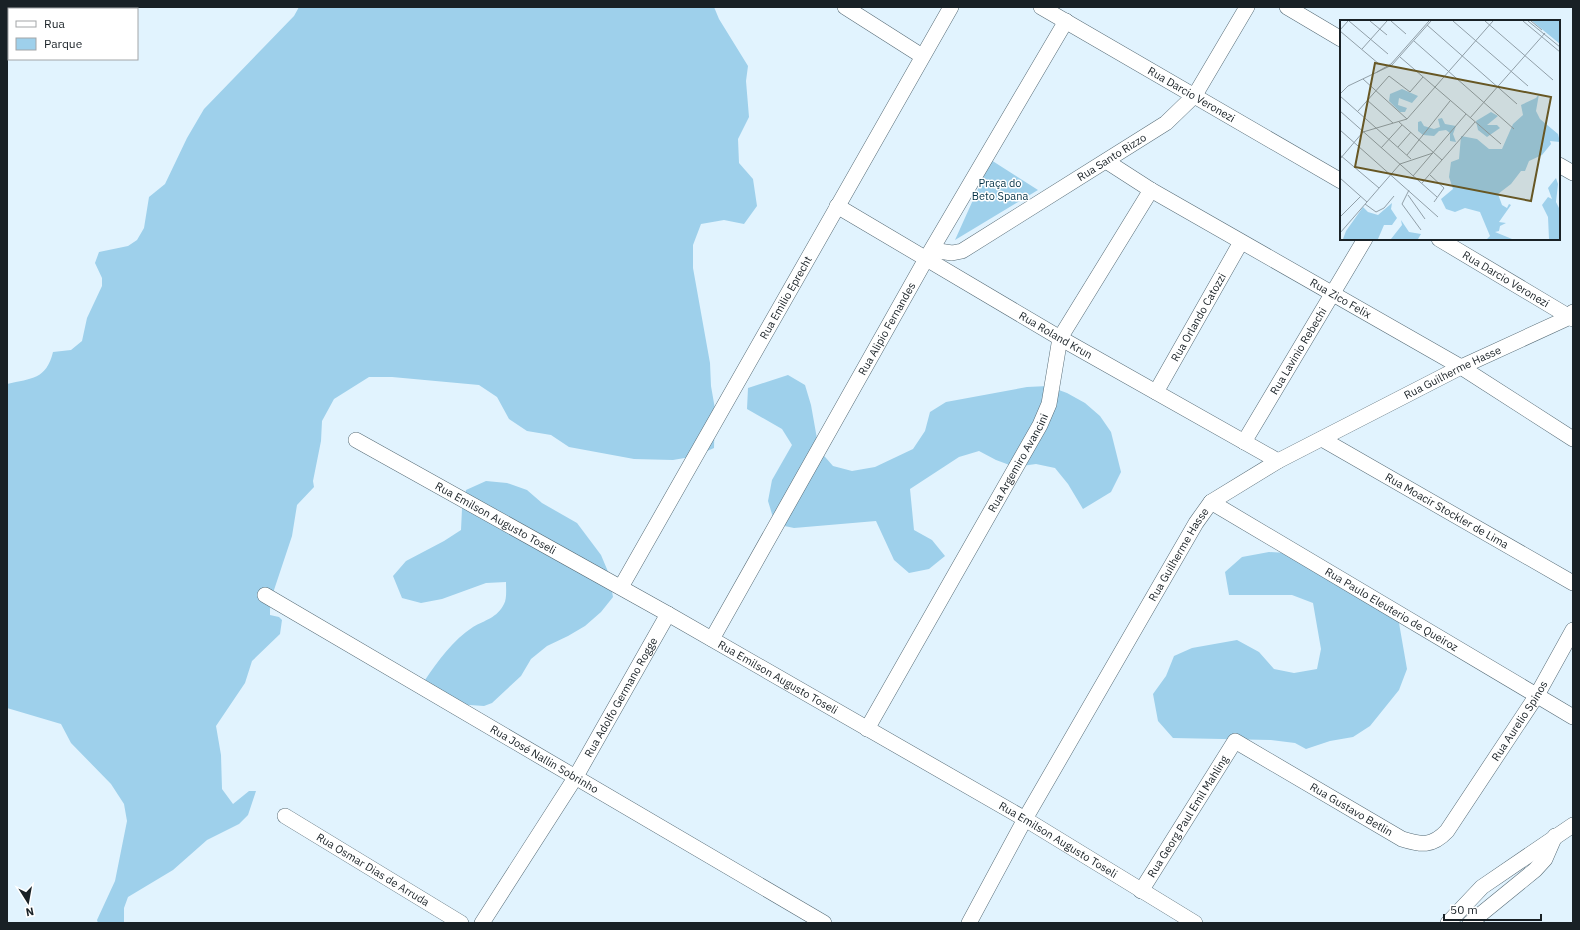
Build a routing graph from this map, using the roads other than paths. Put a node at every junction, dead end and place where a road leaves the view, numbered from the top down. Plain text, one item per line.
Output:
1 (845, 7) edge
2 (951, 7) edge
3 (1041, 7) edge
4 (1247, 7) edge
5 (1286, 7) edge
6 (1066, 21) junction
7 (1340, 37) edge
8 (922, 56) junction
9 (1195, 95) junction
10 (1106, 161) junction
11 (1560, 166) edge
12 (1573, 173) edge
13 (1340, 180) edge
14 (1151, 190) junction
15 (837, 206) junction
16 (1364, 240) edge
17 (1441, 240) edge
18 (1242, 242) junction
19 (929, 254) junction
20 (1334, 294) junction
21 (1572, 316) edge
22 (1060, 338) junction
23 (1461, 367) junction
24 (1156, 392) junction
25 (1322, 439) junction
26 (1573, 439) edge
27 (356, 440) dead end
28 (1244, 442) junction
29 (1278, 461) junction
30 (1211, 502) junction
31 (1573, 582) edge
32 (621, 587) junction
33 (265, 595) dead end
34 (668, 614) junction
35 (1573, 630) edge
36 (712, 639) junction
37 (1537, 695) junction
38 (1573, 717) edge
39 (867, 729) junction
40 (1235, 742) joint
41 (575, 778) junction
42 (1461, 808) joint
43 (285, 816) dead end
44 (1025, 819) junction
45 (1573, 825) edge
46 (1556, 836) junction
47 (1141, 891) junction
48 (461, 923) edge
49 (482, 923) edge
50 (824, 923) edge
51 (969, 923) edge
52 (1195, 923) edge
53 (1448, 923) edge
54 (1470, 923) edge

1 - 8 street
2 - 8 street, Rua Emilio Eprecht
3 - 6 street, Rua Darcio Veronezi
4 - 9 street, Rua Santo Rizzo
5 - 7 street
6 - 9 street, Rua Darcio Veronezi
6 - 19 street, Rua Alipio Fernandes
8 - 15 street, Rua Emilio Eprecht
9 - 10 street, Rua Santo Rizzo
9 - 13 street, Rua Darcio Veronezi
10 - 14 street, Rua Zico Felix
10 - 19 street, Rua Santo Rizzo
11 - 12 street
14 - 18 street, Rua Zico Felix
14 - 22 street, Rua Argemiro Avancini
15 - 19 street, Rua Roland Krun
15 - 32 street, Rua Emilio Eprecht
16 - 20 street, Rua Lavinio Rebechi
17 - 21 street, Rua Darcio Veronezi
18 - 20 street, Rua Zico Felix
18 - 24 street, Rua Orlando Catozzi
19 - 22 street, Rua Roland Krun
19 - 36 street, Rua Alipio Fernandes
20 - 23 street, Rua Zico Felix
20 - 28 street, Rua Lavinio Rebechi
21 - 23 street, Rua Guilherme Hasse
22 - 24 street, Rua Roland Krun
22 - 39 street, Rua Argemiro Avancini
23 - 25 street, Rua Guilherme Hasse
23 - 26 street, Rua Zico Felix
24 - 28 street, Rua Roland Krun
25 - 29 street, Rua Guilherme Hasse
25 - 31 street, Rua Moacir Stockler de Lima
27 - 32 street, Rua Emilson Augusto Toseli
28 - 29 street, Rua Roland Krun
29 - 30 street, Rua Guilherme Hasse
30 - 37 street, Rua Paulo Eleuterio de Queiroz
30 - 44 street, Rua Guilherme Hasse
32 - 34 street, Rua Emilson Augusto Toseli
33 - 41 street, Rua José Nallin Sobrinho
34 - 36 street, Rua Emilson Augusto Toseli
34 - 41 street, Rua Adolfo Germano Rogge
35 - 37 street, Rua Aurelio Spinos
36 - 39 street, Rua Emilson Augusto Toseli
37 - 38 street, Rua Paulo Eleuterio de Queiroz
37 - 42 street, Rua Aurelio Spinos
39 - 44 street, Rua Emilson Augusto Toseli
40 - 42 street, Rua Gustavo Betlin
40 - 47 street, Rua Georg Paul Emil Mahling
41 - 49 street, Rua Adolfo Germano Rogge
41 - 50 street, Rua José Nallin Sobrinho
43 - 48 street, Rua Osmar Dias de Arruda
44 - 47 street, Rua Emilson Augusto Toseli
44 - 51 street, Rua Guilherme Hasse
45 - 46 street
46 - 53 street
46 - 54 street
47 - 52 street, Rua Emilson Augusto Toseli

